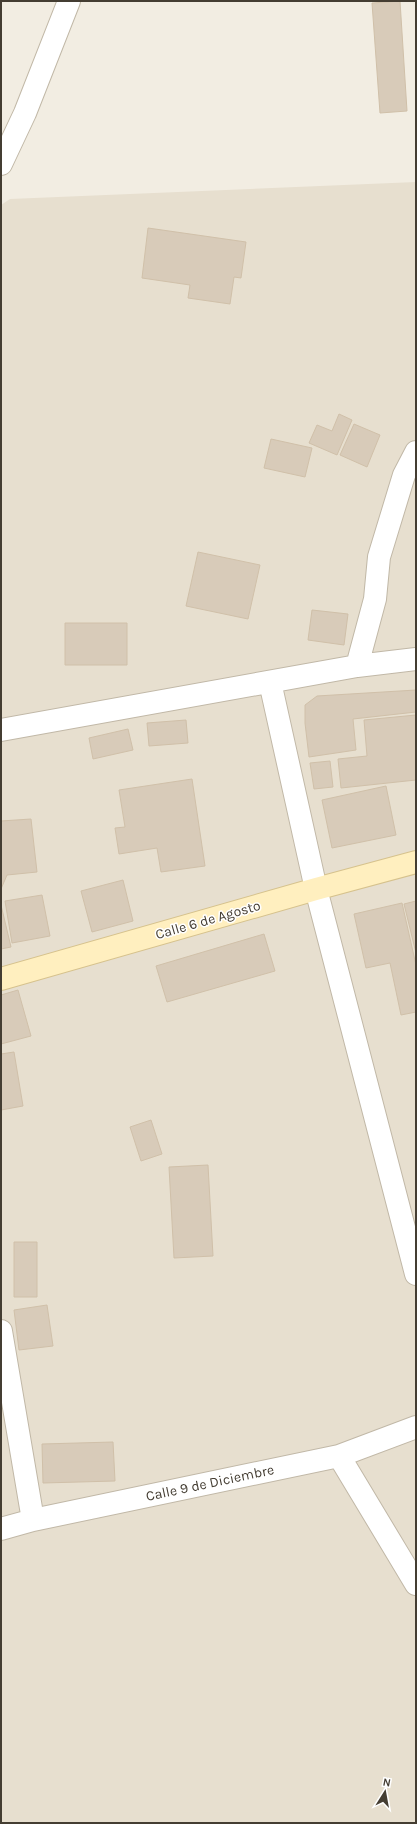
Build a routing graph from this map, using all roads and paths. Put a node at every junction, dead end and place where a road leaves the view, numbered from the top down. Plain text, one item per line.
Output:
1 (69, 1) edge
2 (1, 164) edge
3 (416, 452) edge
4 (416, 659) edge
5 (357, 666) junction
6 (270, 682) junction
7 (1, 730) edge
8 (416, 862) edge
9 (316, 889) junction
10 (1, 979) edge
11 (416, 1274) edge
12 (1, 1331) edge
13 (416, 1427) edge
14 (339, 1456) junction
15 (33, 1520) junction
16 (1, 1529) edge
17 (416, 1584) edge

1 - 2 street
3 - 5 street
4 - 5 street
5 - 6 street
6 - 7 street
6 - 9 street
8 - 9 main road, Calle 6 de Agosto
9 - 10 main road, Calle 6 de Agosto
9 - 11 street
12 - 15 street
13 - 14 street, Calle 9 de Diciembre
14 - 15 street, Calle 9 de Diciembre
14 - 17 street
15 - 16 street, Calle 9 de Diciembre

